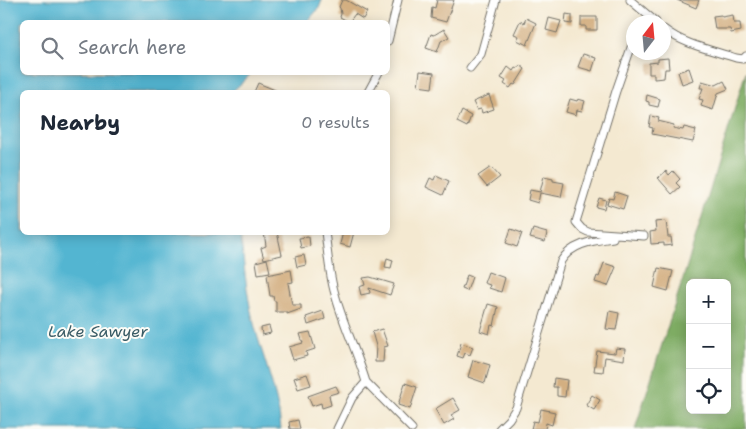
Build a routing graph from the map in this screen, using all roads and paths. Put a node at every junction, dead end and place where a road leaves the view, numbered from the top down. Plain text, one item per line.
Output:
1 (398, 0) edge
2 (496, 0) edge
3 (630, 0) edge
4 (645, 15) edge
5 (390, 33) edge
6 (671, 34) edge
7 (745, 57) edge
8 (627, 60) edge
9 (470, 68) dead end
10 (377, 75) edge
11 (369, 90) edge
12 (325, 235) edge
13 (624, 235) junction
14 (644, 236) dead end
15 (366, 382) junction
16 (337, 429) edge
17 (412, 429) edge
18 (499, 429) edge

1 - 5 street
2 - 9 street
3 - 4 street
6 - 7 street
8 - 13 street
10 - 11 street
12 - 15 street
13 - 14 street
13 - 18 street
15 - 16 street
15 - 17 street

